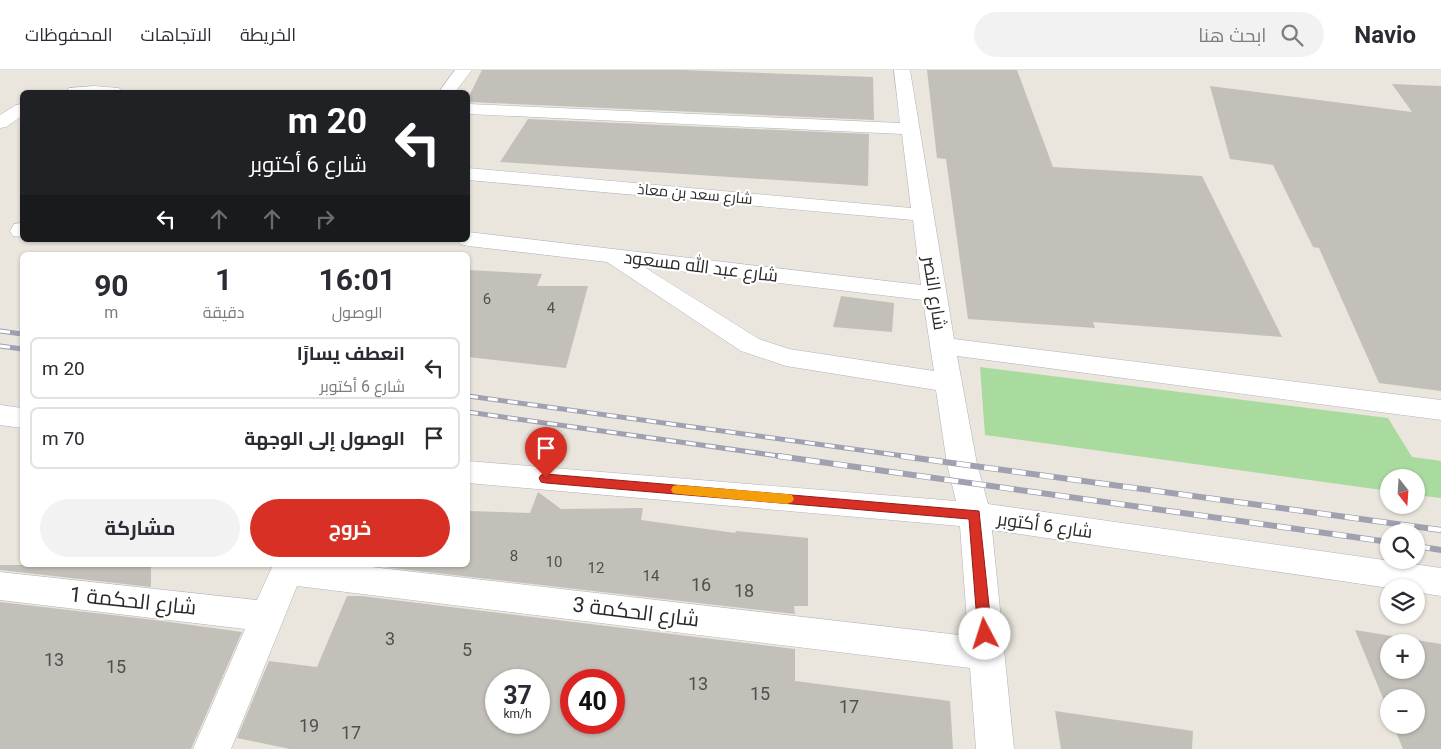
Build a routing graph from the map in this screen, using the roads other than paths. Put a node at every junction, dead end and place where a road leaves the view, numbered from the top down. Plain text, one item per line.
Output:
1 (464, 70) edge
2 (902, 70) edge
3 (449, 90) edge
4 (20, 109) edge
5 (470, 109) edge
6 (0, 123) edge
7 (911, 129) junction
8 (470, 174) edge
9 (923, 215) junction
10 (470, 239) edge
11 (610, 256) junction
12 (934, 294) junction
13 (943, 346) junction
14 (949, 383) junction
15 (1441, 410) edge
16 (0, 415) edge
17 (20, 418) edge
18 (470, 472) edge
19 (975, 515) junction
20 (287, 568) edge
21 (1441, 582) edge
22 (0, 586) edge
23 (267, 616) junction
24 (987, 654) junction
25 (212, 749) edge
26 (995, 749) edge

1 - 3 street
2 - 7 street, شارع النصر
4 - 6 street
5 - 7 street
7 - 9 street, شارع النصر
8 - 9 street, شارع سعد بن معاذ
9 - 12 street, شارع النصر
10 - 11 street, شارع عبد الله مسعود
11 - 12 street, شارع عبد الله مسعود
11 - 14 street
12 - 13 street, شارع النصر
13 - 14 street, شارع النصر
13 - 15 street
14 - 19 street, شارع النصر
16 - 17 street
18 - 19 street, شارع 6 أكتوبر
19 - 21 street, شارع 6 أكتوبر
19 - 24 street, شارع النصر
20 - 23 street
20 - 24 street, شارع الحكمة 3
22 - 23 street, شارع الحكمة 1
23 - 25 street
24 - 26 street, شارع النصر

